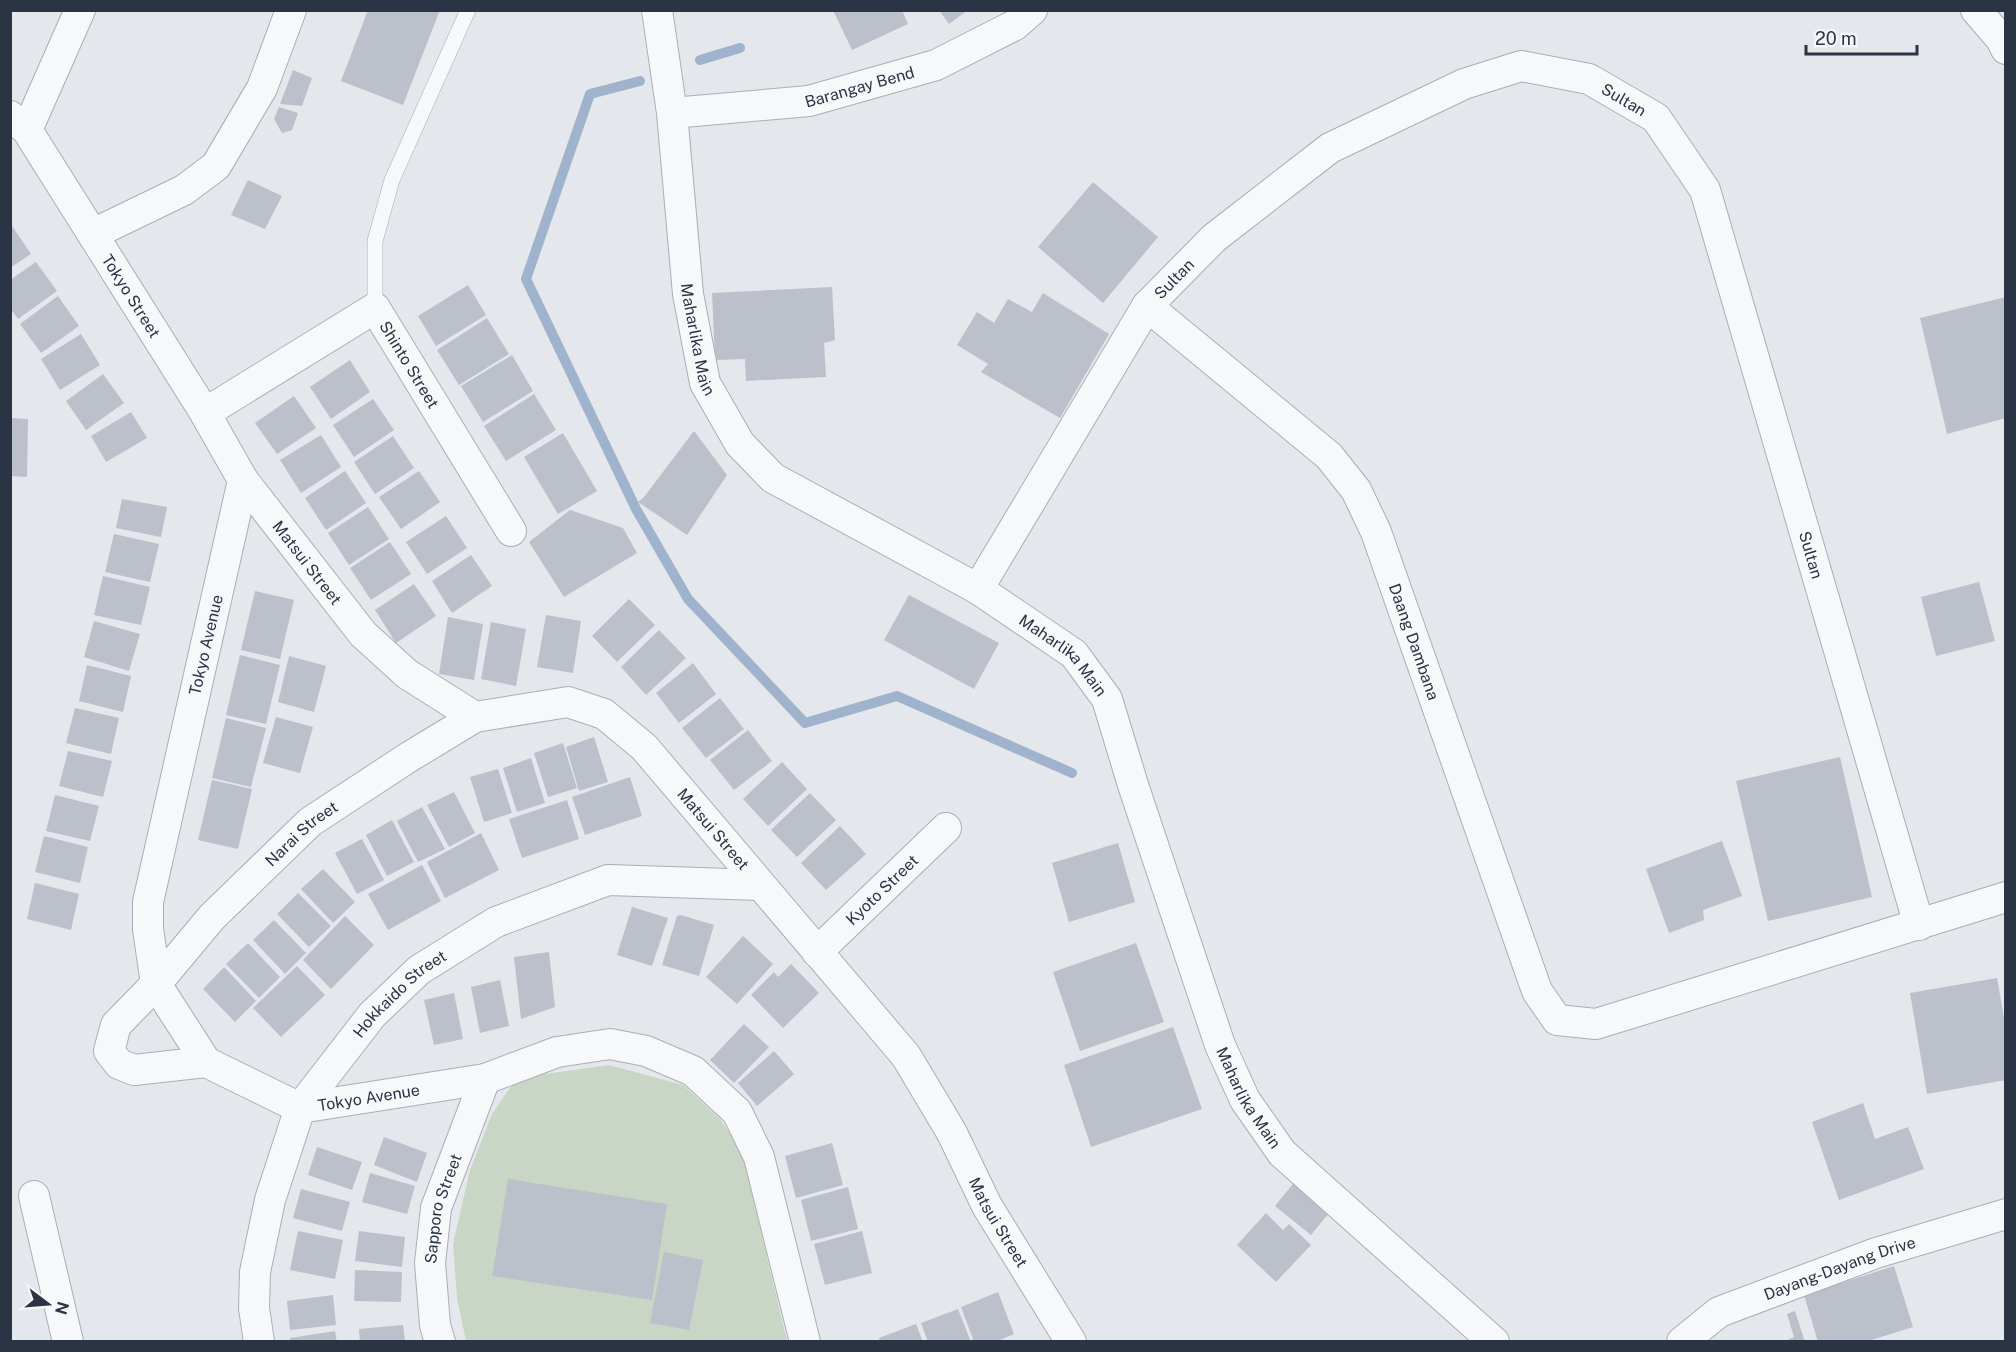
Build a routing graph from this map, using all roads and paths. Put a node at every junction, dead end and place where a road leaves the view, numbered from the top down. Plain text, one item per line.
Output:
1 (80, 10) edge
2 (291, 10) edge
3 (468, 10) edge
4 (657, 10) edge
5 (1032, 10) edge
6 (1976, 10) edge
7 (2006, 49) edge
8 (672, 113) junction
9 (19, 123) edge
10 (93, 234) junction
11 (1147, 306) junction
12 (375, 308) junction
13 (205, 413) junction
14 (243, 480) junction
15 (511, 531) dead end
16 (978, 589) junction
17 (475, 717) junction
18 (946, 828) dead end
19 (760, 885) junction
20 (2006, 897) edge
21 (1919, 925) junction
22 (817, 952) junction
23 (156, 984) junction
24 (206, 1062) junction
25 (484, 1079) junction
26 (300, 1108) junction
27 (34, 1196) dead end
28 (2006, 1214) edge
29 (68, 1341) edge
30 (259, 1341) edge
31 (440, 1341) edge
32 (805, 1341) edge
33 (1071, 1341) edge
34 (1494, 1341) edge
35 (1682, 1341) edge

1 - 9 street
2 - 10 street
3 - 12 lane
4 - 8 street, Maharlika Main
5 - 8 street, Barangay Bend
6 - 7 street
8 - 16 street, Maharlika Main
9 - 10 street, Tokyo Street
10 - 13 street, Tokyo Street
11 - 16 street, Sultan
11 - 21 street, Daang Dambana
11 - 21 street, Sultan
12 - 13 street, Shinto Street
12 - 15 street, Shinto Street
13 - 14 street, Tokyo Street
14 - 17 street, Matsui Street
14 - 23 street, Tokyo Avenue
16 - 34 street, Maharlika Main
17 - 19 street, Matsui Street
17 - 23 street, Narai Street
18 - 22 street, Kyoto Street
19 - 22 street, Matsui Street
19 - 26 street, Hokkaido Street
20 - 21 street
22 - 33 street, Matsui Street
23 - 24 street, Tokyo Avenue
23 - 24 street, Narai Street
24 - 26 street, Tokyo Avenue
25 - 26 street, Tokyo Avenue
25 - 31 street, Sapporo Street
25 - 32 street, Tokyo Avenue
26 - 30 street, Hokkaido Street
27 - 29 street
28 - 35 street, Dayang-Dayang Drive

